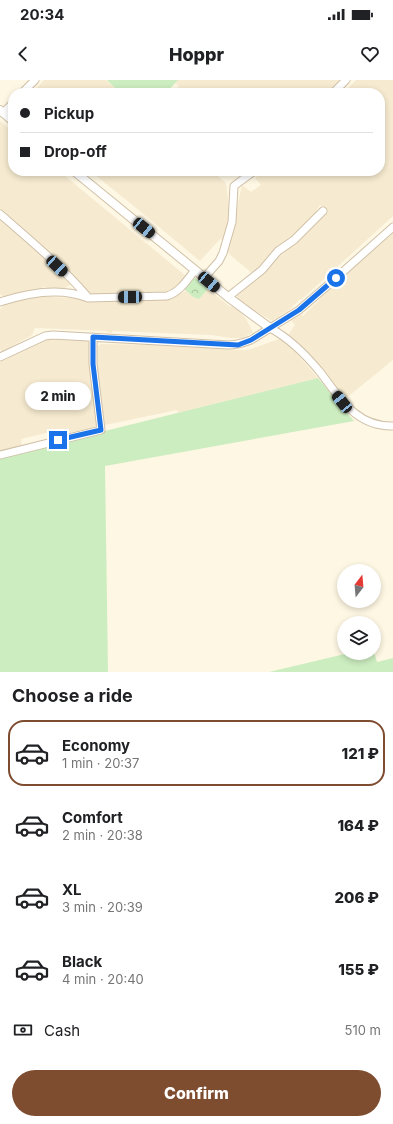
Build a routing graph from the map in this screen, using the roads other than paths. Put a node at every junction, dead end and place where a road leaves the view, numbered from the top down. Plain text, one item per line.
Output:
1 (34, 80) edge
2 (346, 80) edge
3 (27, 88) edge
4 (337, 88) edge
5 (80, 176) edge
6 (247, 176) edge
7 (323, 211) dead end
8 (0, 214) edge
9 (393, 227) edge
10 (195, 270) junction
11 (204, 278) junction
12 (228, 297) junction
13 (88, 298) junction
14 (0, 302) edge
15 (270, 328) junction
16 (93, 337) junction
17 (0, 357) edge
18 (393, 426) edge
19 (0, 455) edge

1 - 3 street
2 - 4 street
5 - 10 street
6 - 11 street
7 - 12 street
8 - 13 street
9 - 15 street
10 - 11 street
10 - 13 street
11 - 12 street
12 - 15 street
13 - 14 street
15 - 16 street
15 - 18 street
16 - 17 street
16 - 19 street

